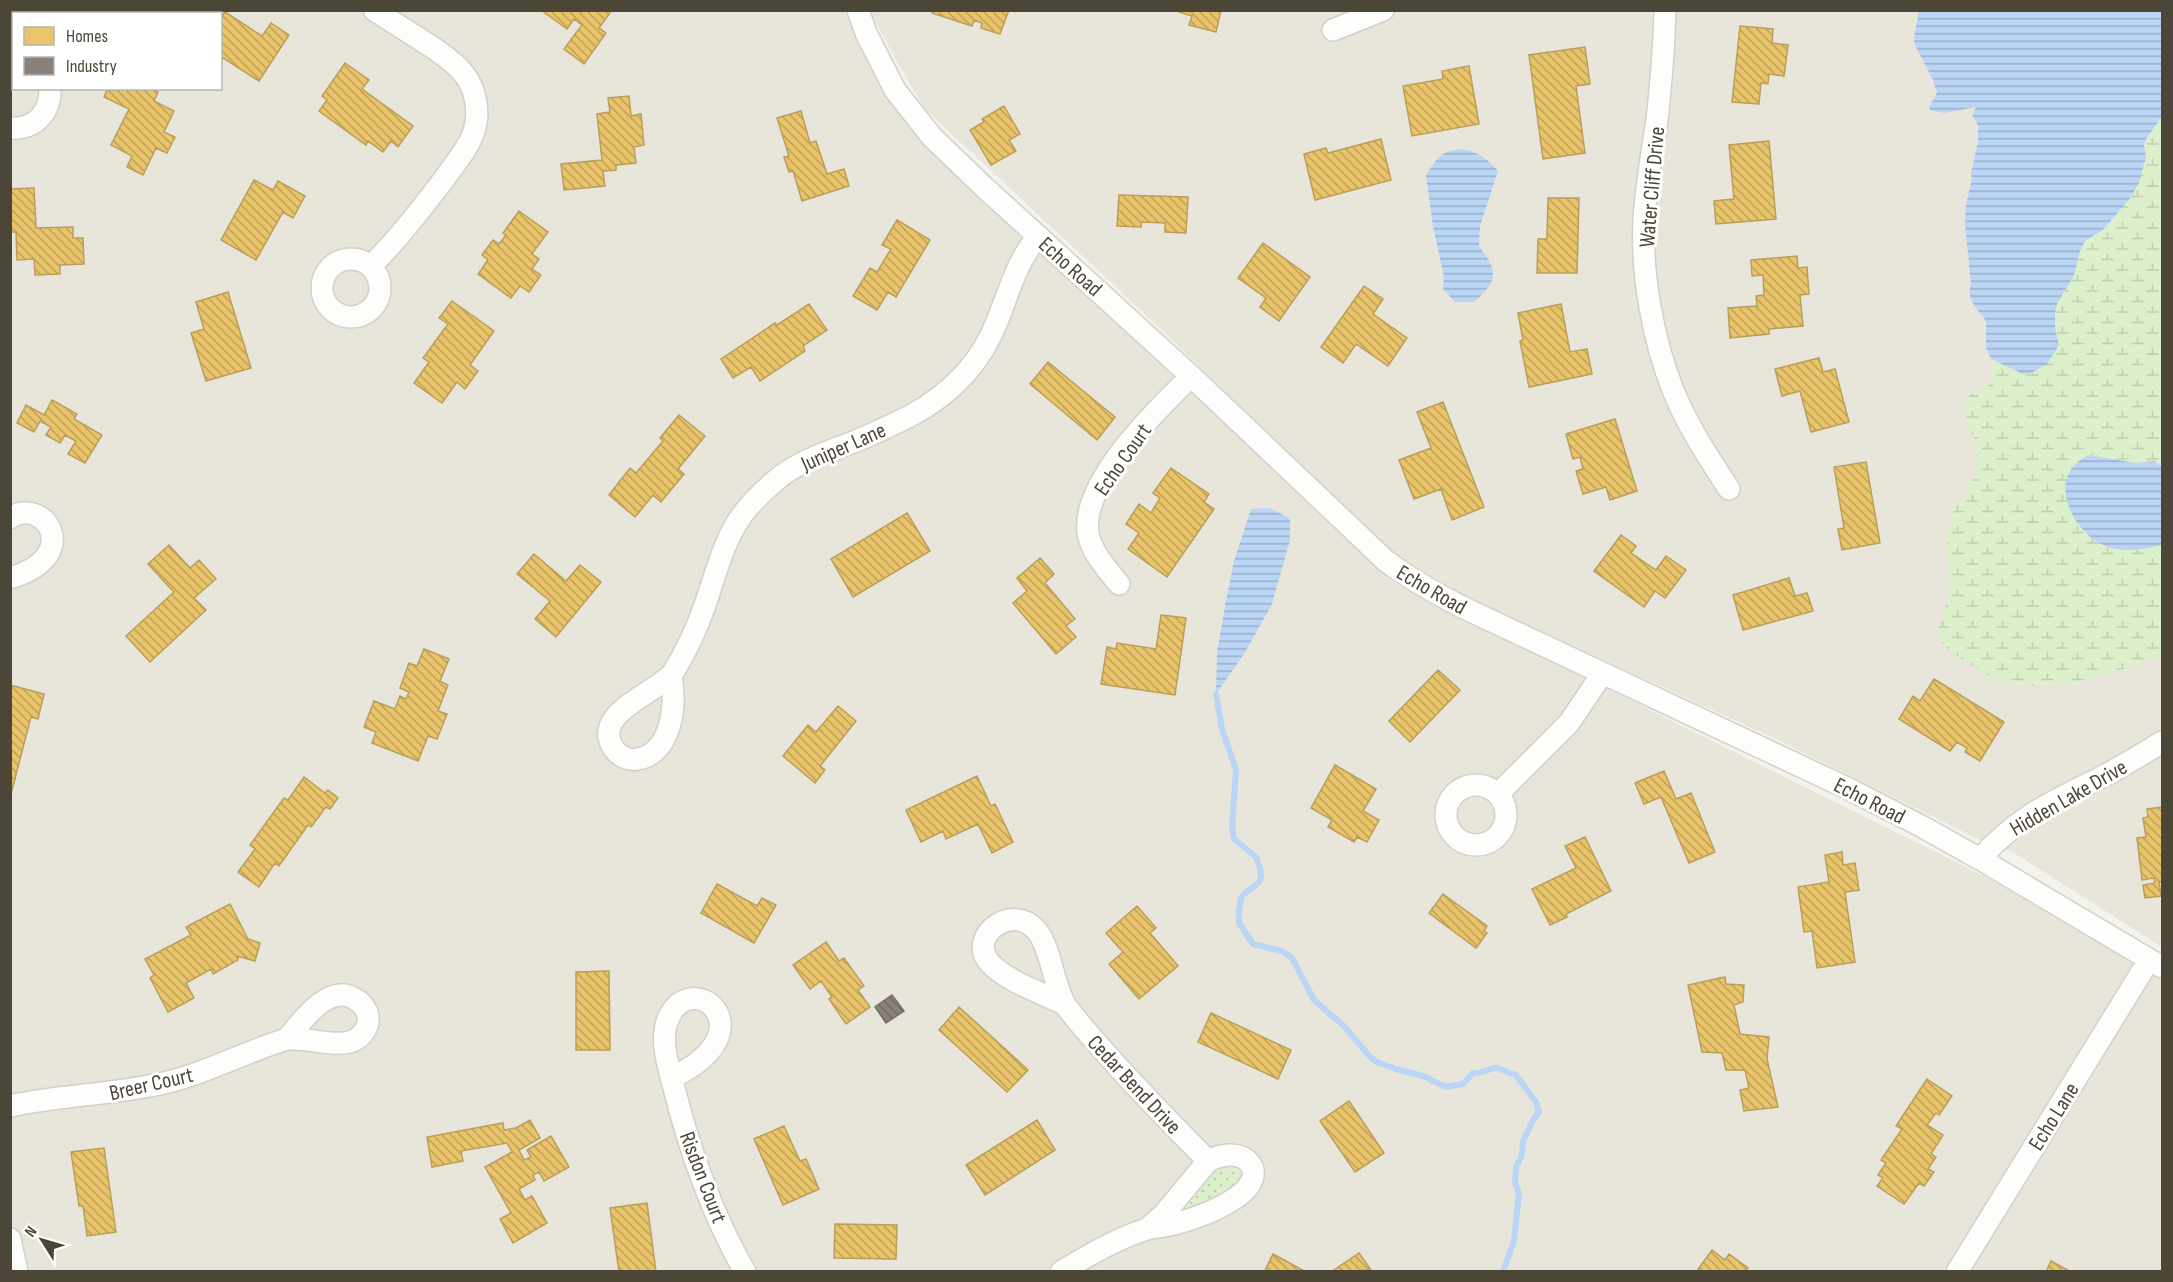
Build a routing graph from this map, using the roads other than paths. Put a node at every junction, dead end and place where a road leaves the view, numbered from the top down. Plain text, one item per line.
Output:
1 (374, 10) edge
2 (858, 10) edge
3 (1383, 10) edge
4 (1665, 10) edge
5 (1333, 30) dead end
6 (50, 90) edge
7 (10, 128) edge
8 (1038, 236) junction
9 (371, 266) dead end
10 (1191, 376) junction
11 (1729, 489) dead end
12 (10, 518) edge
13 (10, 578) edge
14 (1119, 584) dead end
15 (1602, 674) junction
16 (671, 675) dead end
17 (2163, 742) edge
18 (1497, 794) dead end
19 (1980, 859) junction
20 (2156, 964) edge
21 (1065, 1004) dead end
22 (287, 1039) dead end
23 (671, 1078) dead end
24 (10, 1106) edge
25 (1208, 1161) junction
26 (1147, 1229) junction
27 (10, 1239) edge
28 (17, 1272) edge
29 (745, 1272) edge
30 (1061, 1272) edge
31 (1957, 1272) edge

1 - 9 street
2 - 8 street, Echo Road
3 - 5 street
4 - 11 street, Water Cliff Drive
6 - 7 street
8 - 10 street, Echo Road
8 - 16 street, Juniper Lane
10 - 14 street, Echo Court
10 - 15 street, Echo Road
12 - 13 street
15 - 18 street
15 - 19 street, Echo Road
17 - 19 street, Hidden Lake Drive
19 - 20 street, Echo Road
20 - 31 street, Echo Lane
21 - 25 street, Cedar Bend Drive
22 - 24 street, Breer Court
23 - 29 street, Risdon Court
25 - 26 street
25 - 26 street
26 - 30 street
27 - 28 street

